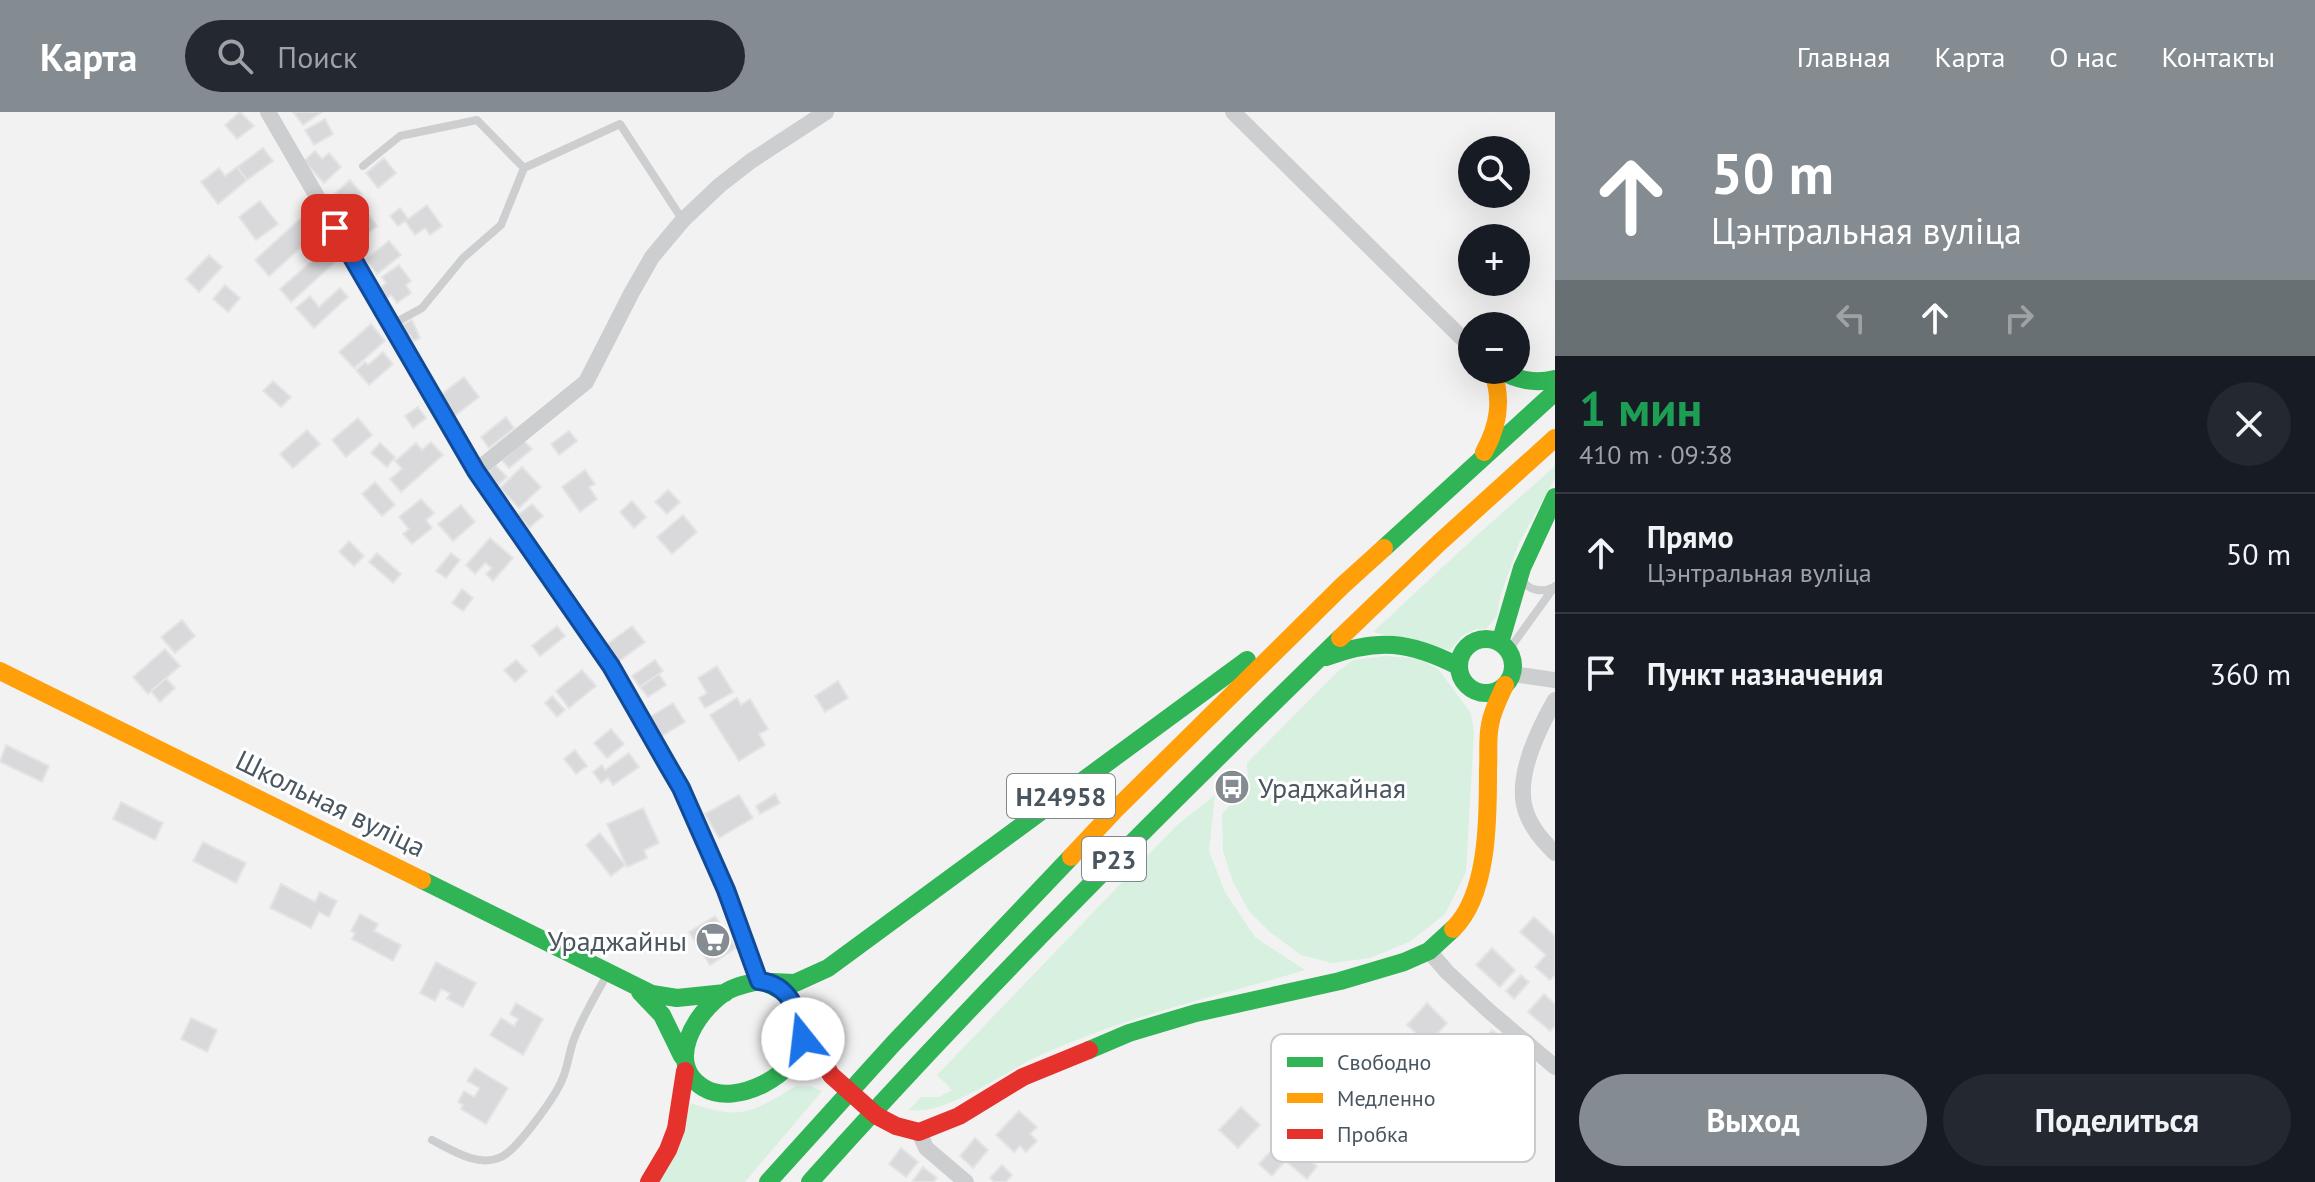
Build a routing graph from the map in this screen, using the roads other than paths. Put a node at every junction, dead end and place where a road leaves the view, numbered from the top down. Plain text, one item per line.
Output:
1 (268, 112) edge
2 (826, 112) edge
3 (1233, 112) edge
4 (363, 166) dead end
5 (524, 168) junction
6 (683, 220) junction
7 (391, 325) junction
8 (1458, 334) edge
9 (1555, 379) edge
10 (1530, 382) edge
11 (1499, 384) edge
12 (1555, 392) edge
13 (1555, 438) edge
14 (1473, 467) junction
15 (476, 471) junction
16 (1555, 497) edge
17 (1519, 574) junction
18 (1342, 586) junction
19 (1555, 586) edge
20 (1504, 647) junction
21 (1317, 660) junction
22 (1458, 666) junction
23 (0, 671) edge
24 (1508, 680) junction
25 (1555, 680) edge
26 (1471, 689) junction
27 (1555, 700) edge
28 (1489, 729) junction
29 (1555, 853) edge
30 (1429, 951) junction
31 (608, 972) junction
32 (765, 982) junction
33 (636, 988) junction
34 (725, 993) junction
35 (800, 1019) junction
36 (1516, 1034) edge
37 (1535, 1050) edge
38 (684, 1064) junction
39 (1555, 1067) edge
40 (831, 1075) junction
41 (763, 1084) junction
42 (919, 1132) junction
43 (432, 1140) dead end
44 (816, 1176) edge
45 (649, 1182) edge
46 (768, 1182) edge
47 (966, 1182) edge

1 - 7 street
2 - 6 street
3 - 8 street
4 - 5 lane
5 - 6 lane
5 - 7 lane
6 - 15 street
7 - 15 street
9 - 10 main road
11 - 14 main road
12 - 14 main road, Р23
13 - 21 main road, Р23
14 - 18 main road, Р23
15 - 32 street
16 - 17 main road
17 - 19 lane
17 - 20 main road
18 - 32 main road, Н24958
18 - 46 main road, Р23
19 - 20 lane
20 - 22 main road
20 - 24 main road
21 - 22 main road
21 - 44 main road, Р23
22 - 26 main road
23 - 31 main road, Школьная вуліца / Н24958
24 - 25 street
24 - 26 main road
24 - 28 main road
26 - 28 main road
27 - 29 street
28 - 30 main road
30 - 36 street
30 - 42 main road
31 - 33 main road, Школьная вуліца / Н24958
31 - 43 lane
32 - 34 main road, Н24958
32 - 35 main road
33 - 34 main road, Н24958
33 - 38 main road, Н24958
34 - 38 main road, Н24958
35 - 40 main road
35 - 41 main road, Н24958
37 - 39 street
38 - 41 main road, Н24958
38 - 45 main road, Н24958
40 - 41 main road, Н24958
40 - 42 main road
42 - 47 street

